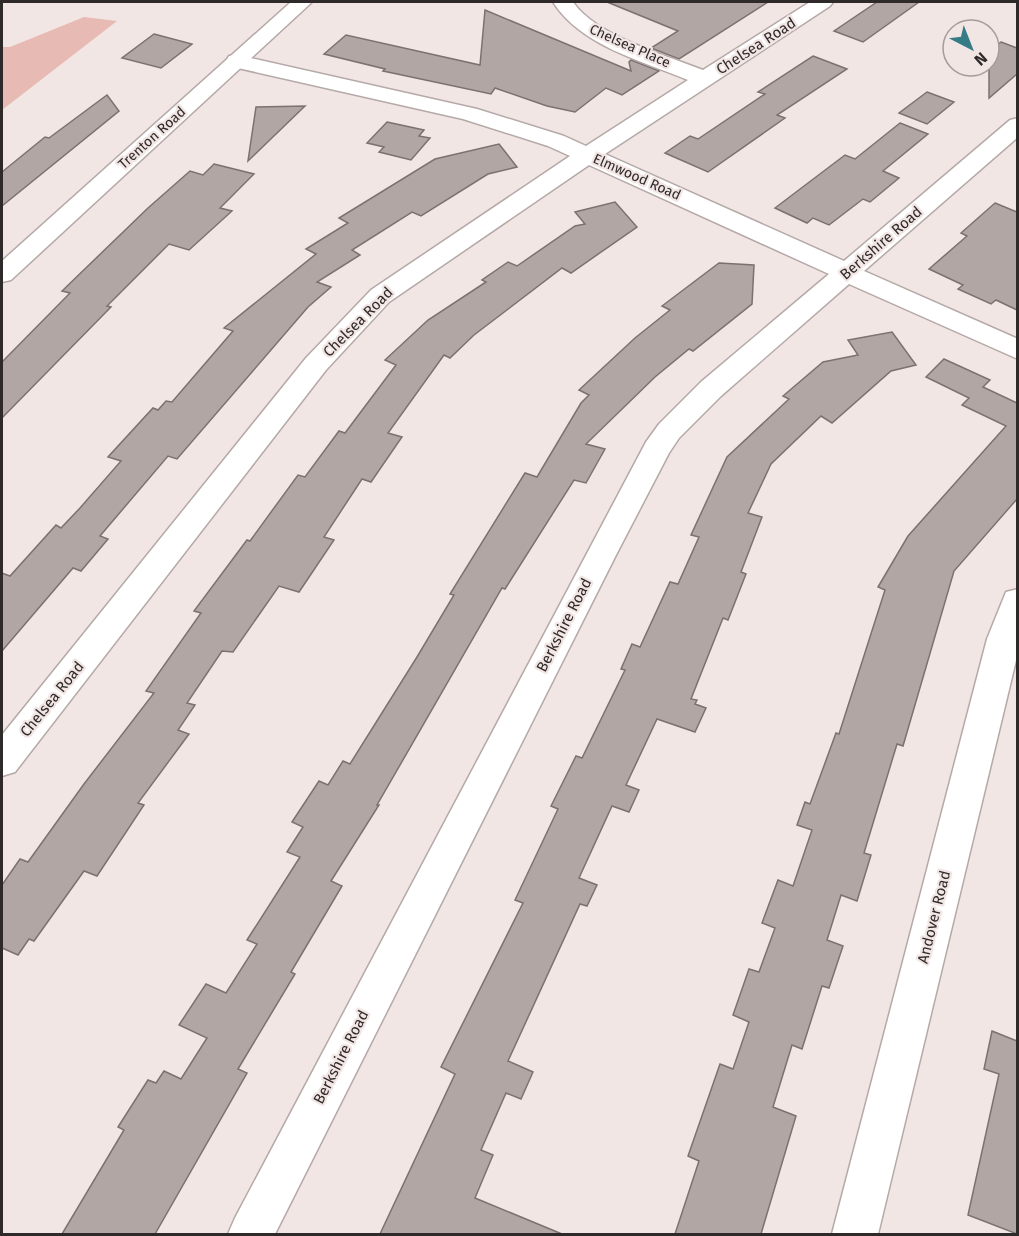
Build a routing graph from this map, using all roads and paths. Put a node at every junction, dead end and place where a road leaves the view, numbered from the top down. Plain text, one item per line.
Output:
1 (302, 2) edge
2 (563, 2) edge
3 (823, 2) edge
4 (237, 60) junction
5 (706, 79) junction
6 (1017, 125) edge
7 (588, 155) junction
8 (847, 273) junction
9 (2, 274) edge
10 (1017, 350) edge
11 (1017, 601) edge
12 (2, 761) edge
13 (251, 1234) edge
14 (855, 1234) edge

1 - 4 street, Trenton Road
2 - 5 street, Chelsea Place
3 - 5 street, Chelsea Road
4 - 7 street, Elmwood Road
4 - 9 street, Trenton Road
5 - 7 street, Chelsea Road
6 - 8 street, Berkshire Road
7 - 8 street, Elmwood Road
7 - 12 street, Chelsea Road
8 - 10 street, Elmwood Road
8 - 13 street, Berkshire Road
11 - 14 street, Andover Road

